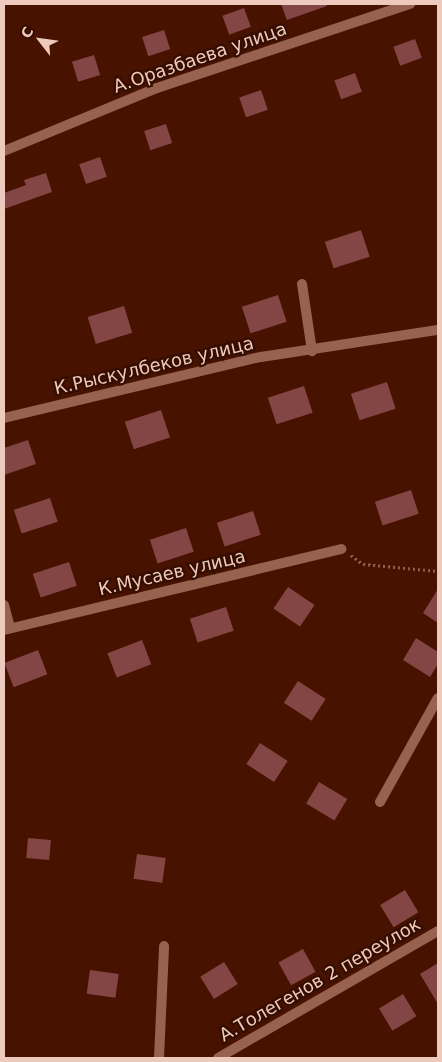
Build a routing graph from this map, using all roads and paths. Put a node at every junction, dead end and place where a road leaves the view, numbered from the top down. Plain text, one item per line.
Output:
1 (410, 4) edge
2 (4, 151) edge
3 (302, 284) dead end
4 (438, 330) edge
5 (312, 351) junction
6 (4, 418) edge
7 (340, 549) joint
8 (438, 571) edge
9 (4, 605) edge
10 (7, 629) edge
11 (438, 698) edge
12 (380, 802) dead end
13 (438, 931) edge
14 (164, 946) dead end
15 (160, 1058) edge
16 (218, 1058) edge

1 - 2 street, А.Оразбаева улица
3 - 5 street
4 - 5 street, К.Рыскулбеков улица
5 - 6 street, К.Рыскулбеков улица
7 - 8 path
7 - 10 street, К.Мусаев улица
9 - 10 street, К.Мусаев улица
11 - 12 street
13 - 16 street, А.Толегенов 2 переулок
14 - 15 street

